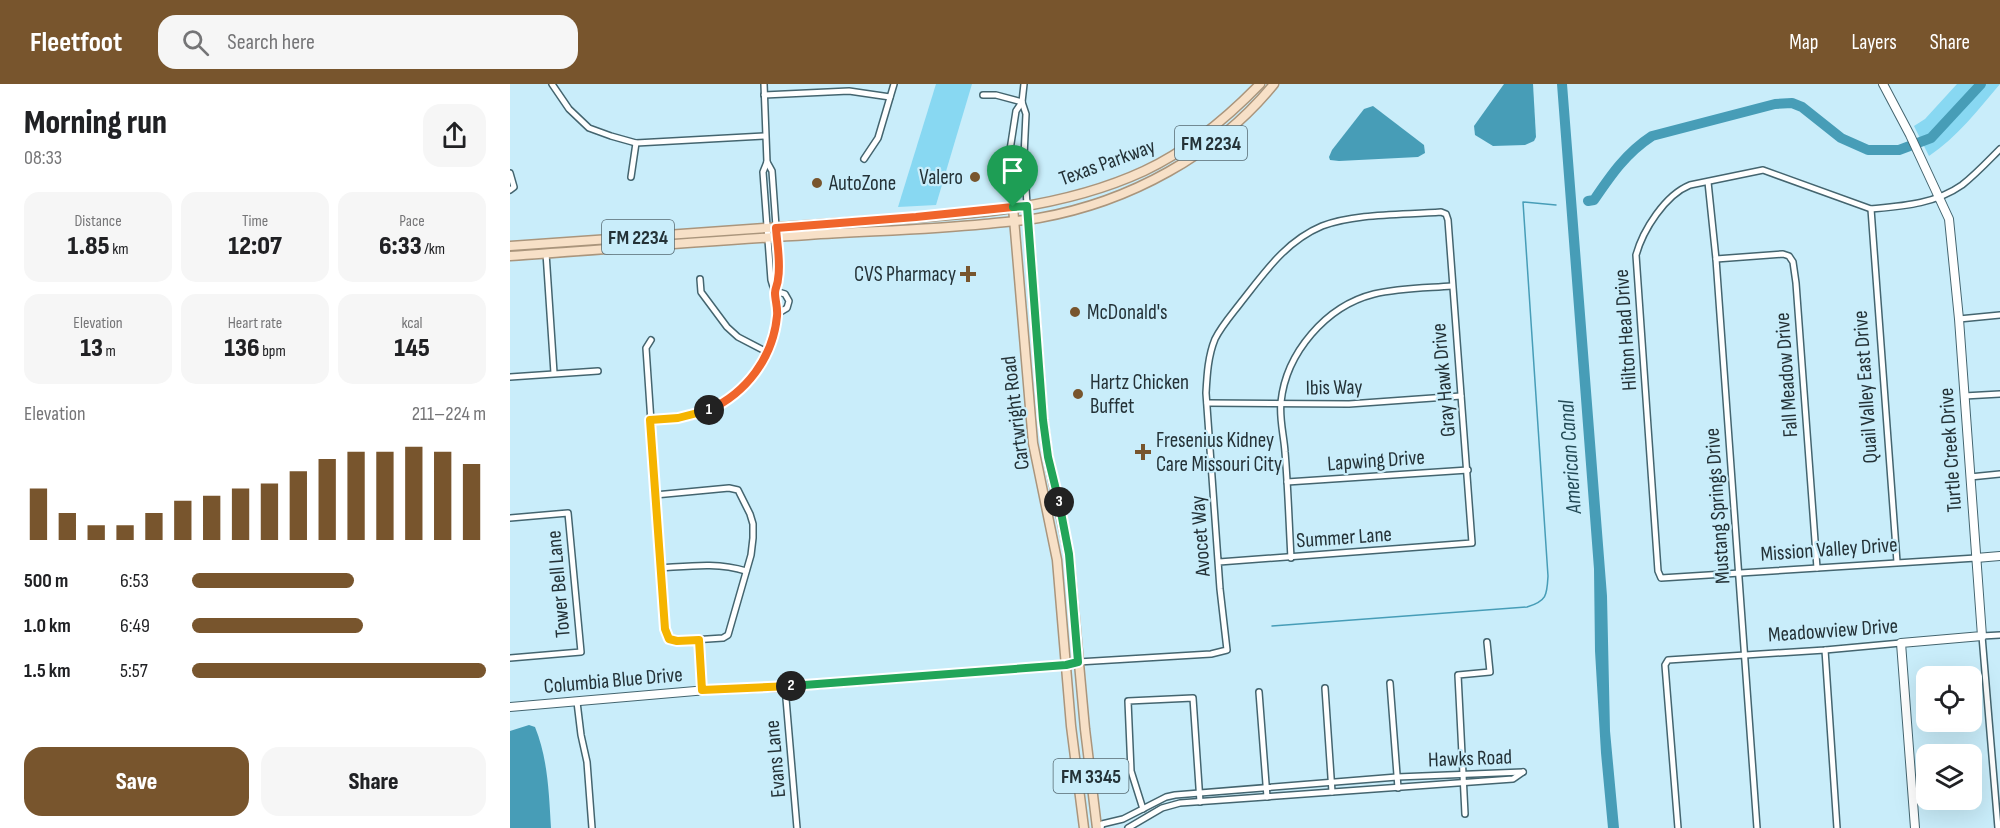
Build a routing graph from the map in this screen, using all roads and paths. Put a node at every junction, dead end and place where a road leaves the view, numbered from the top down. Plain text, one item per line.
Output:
1 (552, 84) edge
2 (764, 84) edge
3 (894, 84) edge
4 (1024, 84) edge
5 (1260, 84) edge
6 (1274, 84) edge
7 (1883, 84) edge
8 (764, 95) junction
9 (983, 95) dead end
10 (890, 97) junction
11 (1022, 102) junction
12 (765, 135) junction
13 (636, 143) junction
14 (2000, 149) edge
15 (864, 159) dead end
16 (766, 162) junction
17 (510, 173) edge
18 (631, 177) dead end
19 (1708, 182) junction
20 (512, 188) edge
21 (1939, 197) junction
22 (1027, 206) junction
23 (1013, 207) junction
24 (1871, 209) junction
25 (1446, 214) joint
26 (1028, 220) junction
27 (1015, 221) junction
28 (771, 233) junction
29 (510, 246) edge
30 (546, 253) junction
31 (510, 256) edge
32 (1716, 259) junction
33 (700, 279) dead end
34 (1452, 286) junction
35 (775, 291) junction
36 (777, 314) junction
37 (2000, 315) edge
38 (1959, 318) junction
39 (651, 340) dead end
40 (1037, 344) junction
41 (1025, 345) junction
42 (767, 352) junction
43 (598, 371) dead end
44 (554, 373) junction
45 (510, 377) edge
46 (2000, 394) edge
47 (1461, 396) junction
48 (1964, 396) junction
49 (1207, 403) junction
50 (1281, 404) junction
51 (650, 420) junction
52 (1043, 420) junction
53 (1031, 422) junction
54 (1468, 470) junction
55 (2000, 474) edge
56 (1970, 477) junction
57 (1287, 482) junction
58 (656, 495) junction
59 (510, 518) edge
60 (1064, 524) junction
61 (1052, 528) junction
62 (1472, 543) joint
63 (2000, 556) edge
64 (1291, 558) junction
65 (1976, 558) junction
66 (1219, 562) junction
67 (1897, 562) junction
68 (661, 568) junction
69 (1817, 568) junction
70 (746, 571) junction
71 (1738, 573) junction
72 (1661, 578) joint
73 (2000, 635) edge
74 (1982, 636) junction
75 (699, 640) junction
76 (1487, 642) dead end
77 (1900, 643) junction
78 (1825, 650) junction
79 (1744, 654) junction
80 (510, 658) edge
81 (1078, 662) junction
82 (1066, 665) junction
83 (1390, 683) dead end
84 (785, 687) junction
85 (1325, 688) dead end
86 (702, 690) junction
87 (1259, 692) dead end
88 (577, 702) junction
89 (510, 707) edge
90 (1462, 774) junction
91 (1997, 774) edge
92 (1397, 777) junction
93 (1331, 782) junction
94 (1462, 783) junction
95 (1266, 787) junction
96 (1398, 788) junction
97 (1200, 792) junction
98 (1332, 792) junction
99 (1267, 797) junction
100 (1200, 802) junction
101 (1143, 809) junction
102 (1465, 814) dead end
103 (592, 828) edge
104 (798, 828) edge
105 (1084, 828) edge
106 (1099, 828) edge
107 (1128, 828) edge
108 (1678, 828) edge
109 (1757, 828) edge
110 (1837, 828) edge
111 (1915, 828) edge
112 (1998, 828) edge

1 - 13 street
2 - 8 street
3 - 10 street
4 - 11 street, Cartwright Road
5 - 22 main road, Texas Parkway / FM 2234
6 - 26 main road, Texas Parkway / FM 2234
7 - 21 street, Turtle Creek Drive
8 - 10 street
8 - 12 street
9 - 11 street
10 - 15 street
11 - 22 street, Cartwright Road
11 - 23 street, Cartwright Road
12 - 13 street
12 - 16 street
13 - 18 street
14 - 21 street, Hilton Head Drive
16 - 28 street
16 - 28 street
17 - 20 street
19 - 24 street, Hilton Head Drive
19 - 32 street, Mustang Springs Drive
19 - 72 street, Hilton Head Drive
21 - 24 street, Hilton Head Drive
21 - 38 street, Turtle Creek Drive
22 - 23 main road, Texas Parkway / FM 2234
22 - 26 main road, Cartwright Road
23 - 27 main road, Cartwright Road
23 - 28 main road, Texas Parkway / FM 2234
24 - 67 street, Quail Valley East Drive
25 - 34 street, Gray Hawk Drive
25 - 49 street, Avocet Way
26 - 27 main road, Texas Parkway / FM 2234
26 - 40 main road, Cartwright Road / FM 3345
27 - 28 main road, Texas Parkway / FM 2234
27 - 41 main road, Cartwright Road / FM 3345
28 - 29 main road, Texas Parkway / FM 2234
28 - 30 main road, Texas Parkway / FM 2234
28 - 35 street
28 - 35 street
30 - 31 main road, Texas Parkway / FM 2234
30 - 44 street
32 - 69 street, Fall Meadow Drive
32 - 71 street, Mustang Springs Drive
33 - 42 street
34 - 47 street, Gray Hawk Drive
34 - 50 street
35 - 36 street
35 - 36 street
36 - 42 street
37 - 38 street
38 - 48 street, Turtle Creek Drive
39 - 51 street
40 - 41 main road
40 - 52 main road, Cartwright Road / FM 3345
41 - 53 main road, Cartwright Road / FM 3345
42 - 51 street
43 - 44 street
44 - 45 street
46 - 48 street
47 - 50 street, Ibis Way
47 - 54 street, Gray Hawk Drive
48 - 56 street, Turtle Creek Drive
49 - 50 street, Ibis Way
49 - 66 street, Avocet Way
50 - 57 street
51 - 58 street
52 - 53 main road
52 - 60 main road, Cartwright Road / FM 3345
53 - 61 main road, Cartwright Road / FM 3345
54 - 57 street, Lapwing Drive
54 - 62 street, Gray Hawk Drive
55 - 56 street
56 - 65 street, Turtle Creek Drive
57 - 64 street
58 - 68 street
58 - 70 street
59 - 80 street, Tower Bell Lane
60 - 61 main road
60 - 81 main road, Cartwright Road / FM 3345
61 - 82 main road, Cartwright Road / FM 3345
62 - 64 street, Summer Lane
63 - 65 street, Mission Valley Drive
64 - 66 street, Summer Lane
65 - 67 street, Mission Valley Drive
65 - 74 street, Turtle Creek Drive
66 - 81 street, Avocet Way
67 - 69 street, Mission Valley Drive
68 - 70 street
68 - 75 street
69 - 71 street, Mission Valley Drive
70 - 75 street
71 - 72 street, Mission Valley Drive
71 - 79 street, Mustang Springs Drive
73 - 74 street, Meadowview Drive
74 - 77 street, Meadowview Drive
74 - 91 street, Turtle Creek Drive
75 - 86 street
76 - 90 street
77 - 78 street, Meadowview Drive
77 - 111 street
78 - 79 street, Meadowview Drive
78 - 110 street
79 - 108 street, Meadowview Drive
79 - 109 street, Mustang Springs Drive
81 - 82 street, Columbia Blue Drive
81 - 106 main road, Cartwright Road / FM 3345
82 - 84 street, Columbia Blue Drive
82 - 105 main road, Cartwright Road / FM 3345
83 - 92 street
84 - 86 street, Columbia Blue Drive
84 - 104 street, Evans Lane
85 - 93 street
86 - 88 street, Columbia Blue Drive
87 - 95 street
88 - 89 street, Columbia Blue Drive
88 - 103 street
90 - 92 street, Hawks Road
90 - 94 street
90 - 94 street, Hawks Road
91 - 112 street, Turtle Creek Drive
92 - 93 street, Hawks Road
92 - 96 street
93 - 95 street, Hawks Road
93 - 98 street
94 - 96 street, Hawks Road
94 - 102 street
95 - 97 street, Hawks Road
95 - 99 street
96 - 98 street, Hawks Road
97 - 100 street
97 - 101 street, Hawks Road
97 - 101 street
98 - 99 street, Hawks Road
99 - 100 street, Hawks Road
100 - 107 street, Hawks Road
101 - 106 street, Hawks Road

